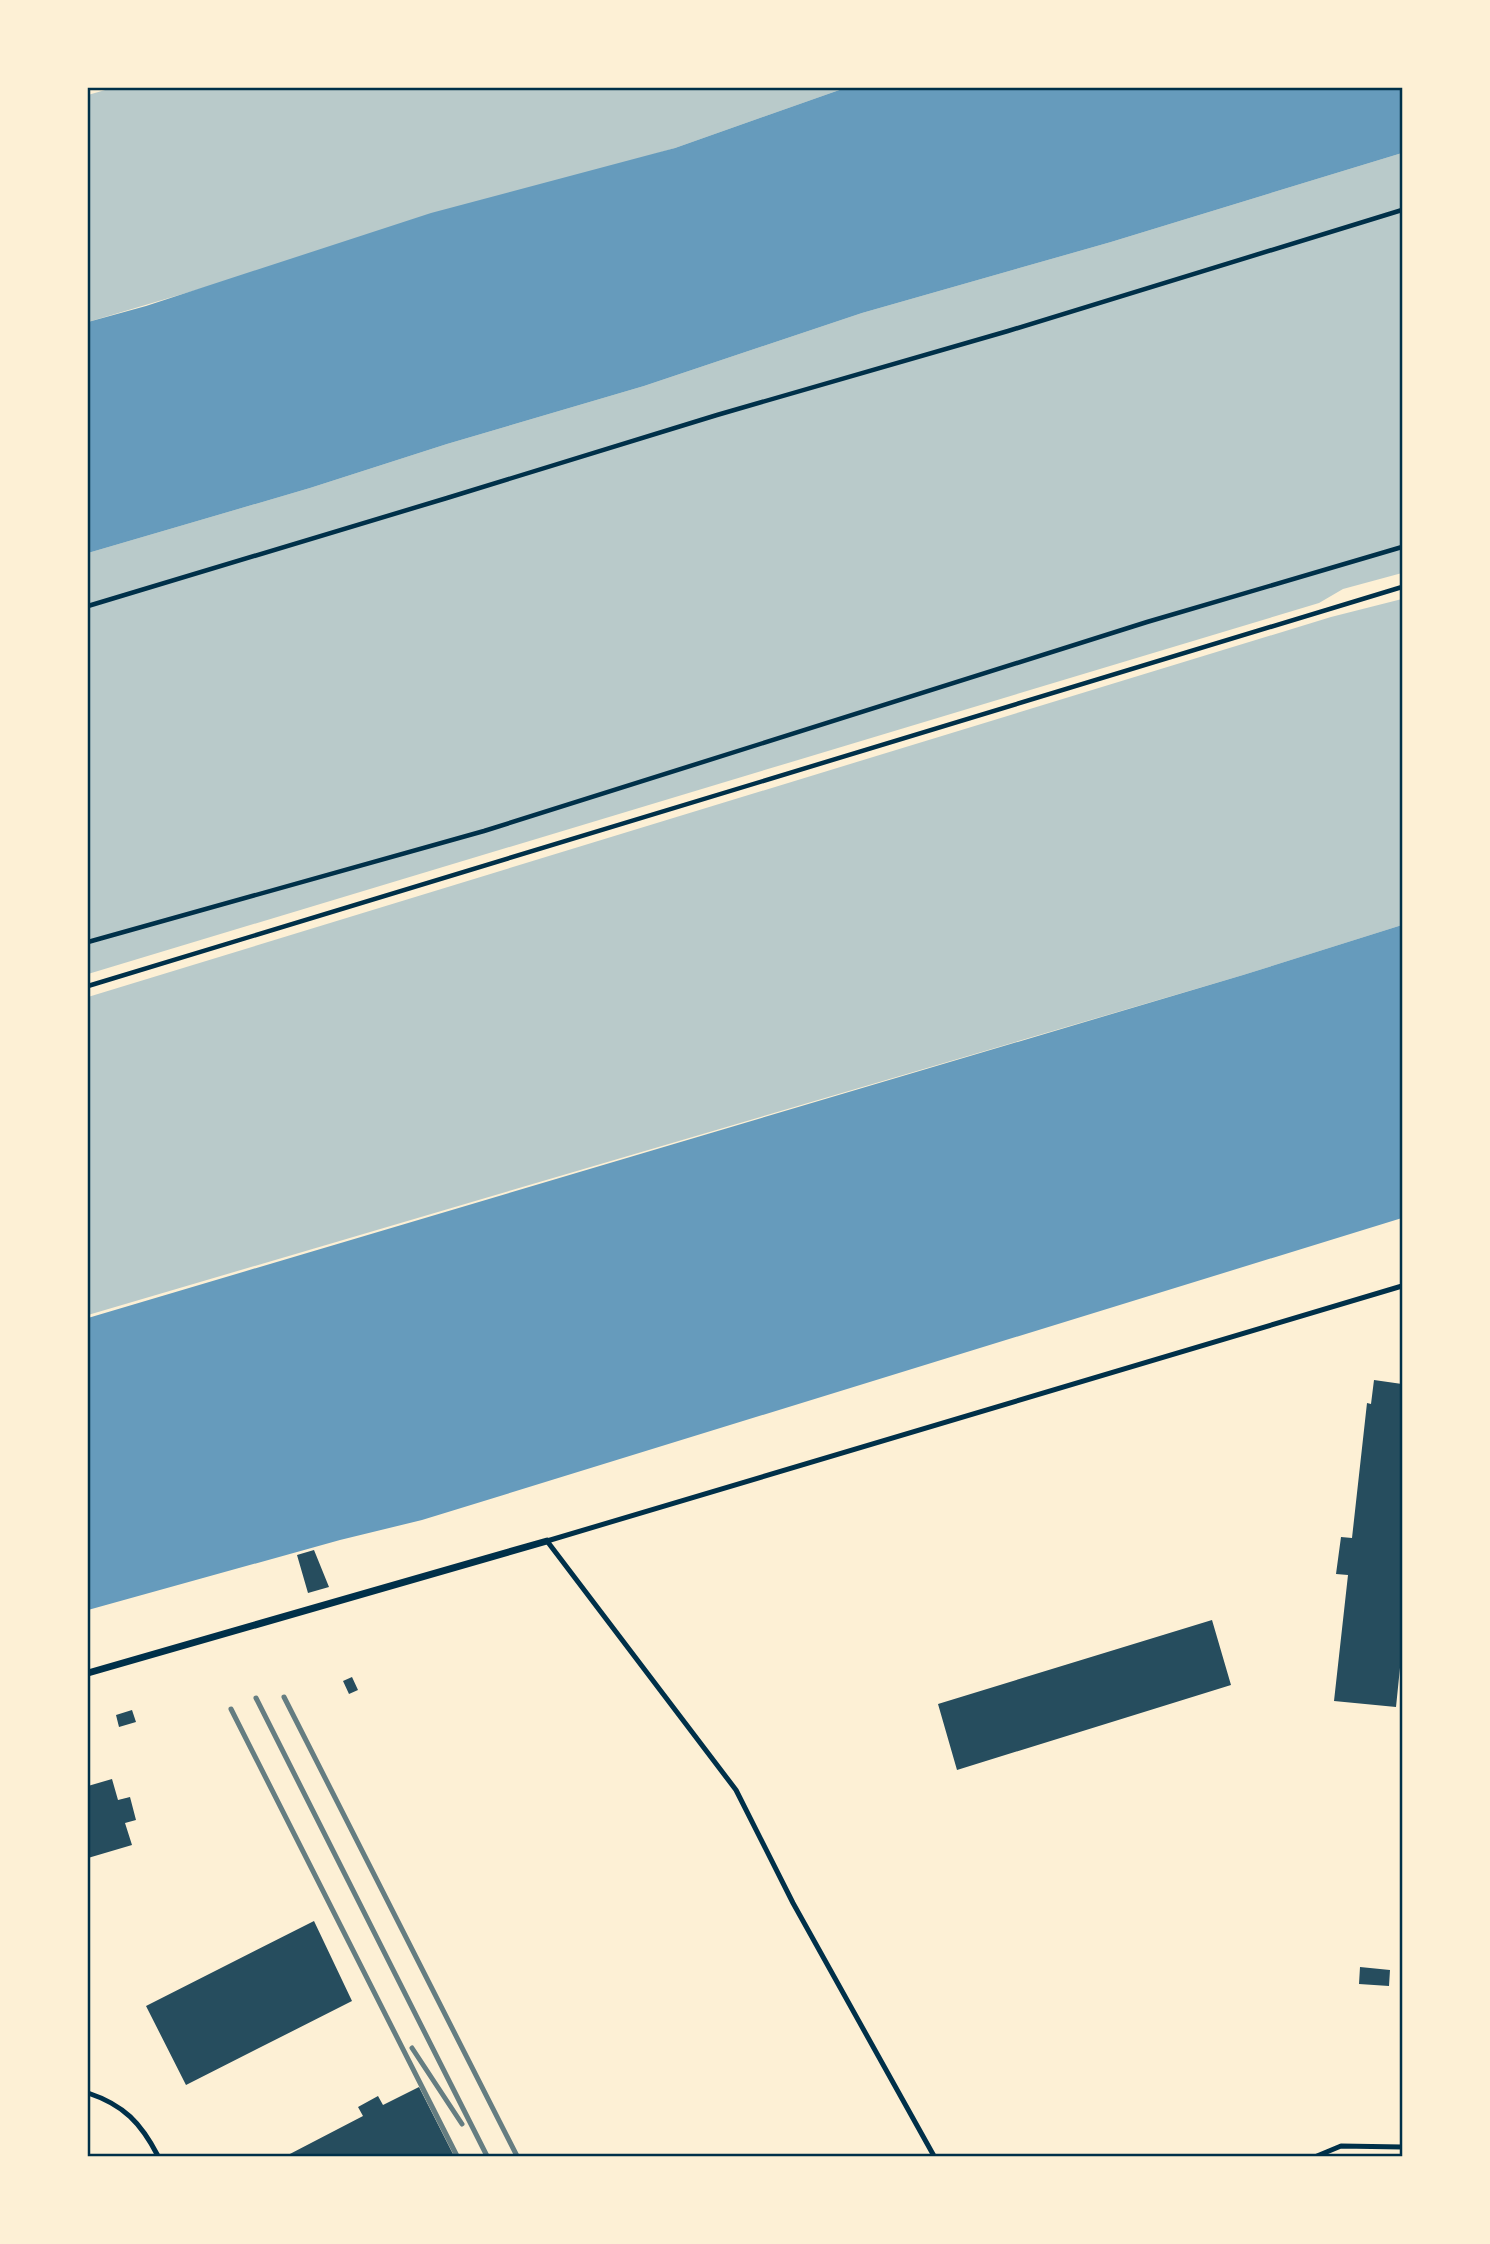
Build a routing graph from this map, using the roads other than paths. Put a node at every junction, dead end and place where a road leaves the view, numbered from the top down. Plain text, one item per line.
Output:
1 (1402, 1286) edge
2 (547, 1541) junction
3 (88, 1672) edge
4 (88, 2093) edge
5 (1402, 2147) edge
6 (158, 2157) edge
7 (934, 2157) edge
8 (1318, 2157) edge

1 - 2 lane
2 - 3 street
2 - 7 lane
4 - 6 lane
5 - 8 lane

